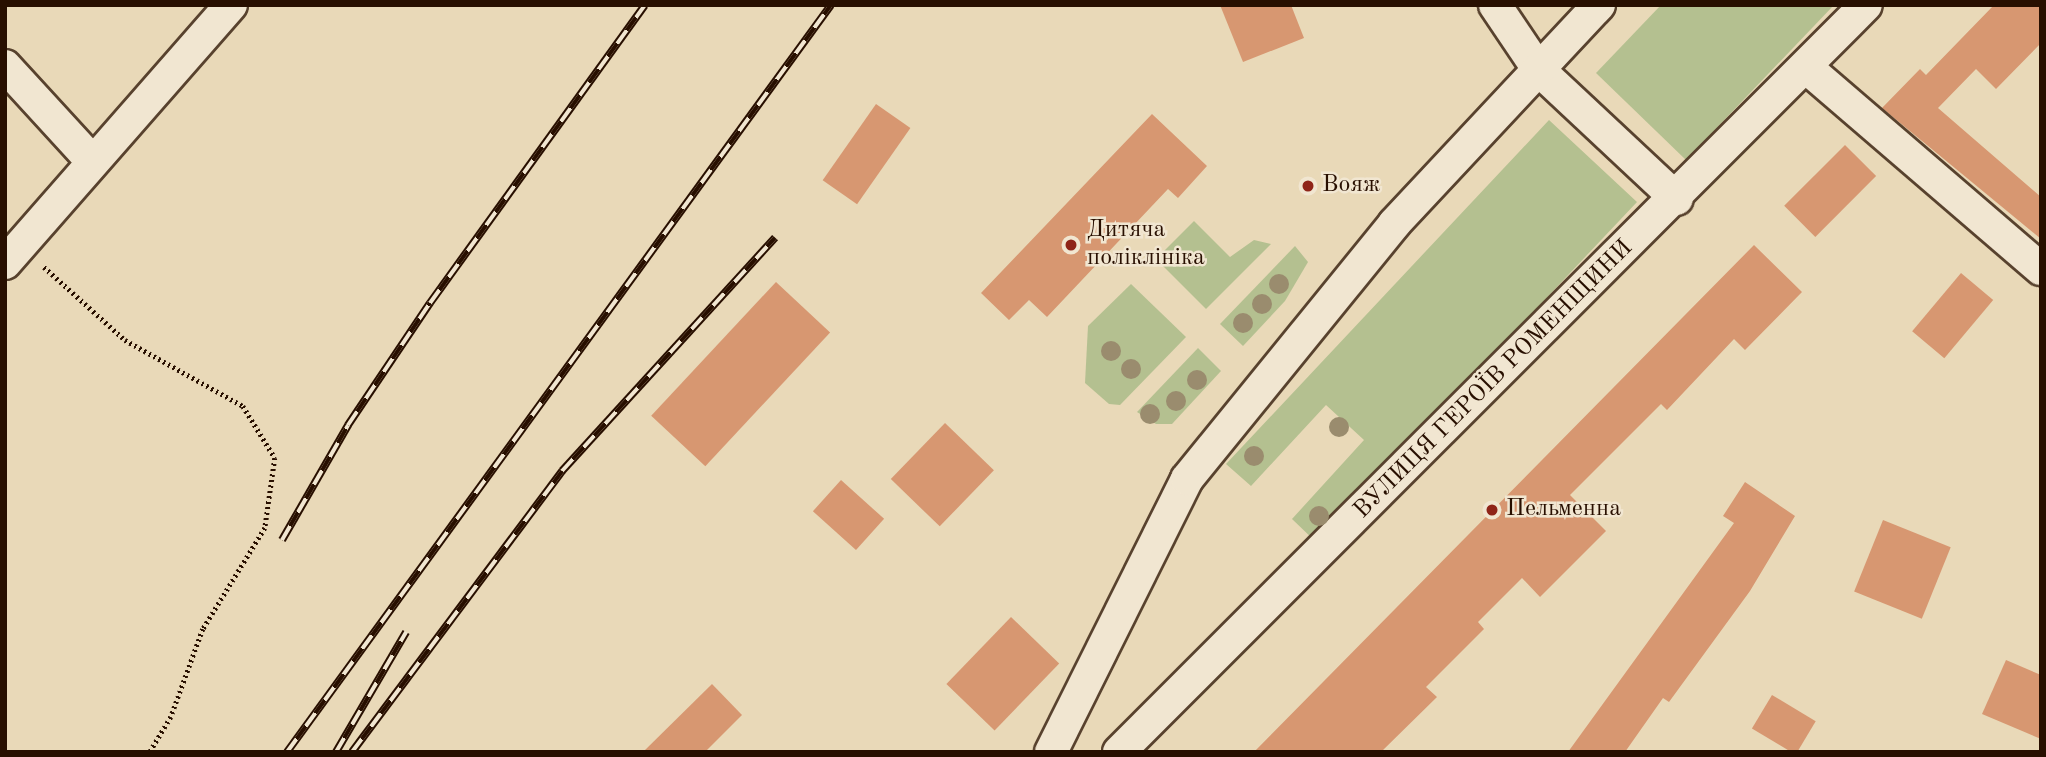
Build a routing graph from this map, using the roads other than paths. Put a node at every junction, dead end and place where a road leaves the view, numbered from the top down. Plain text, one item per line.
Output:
1 (231, 5) edge
2 (1494, 5) edge
3 (1600, 5) edge
4 (1866, 5) edge
5 (5, 66) edge
6 (1806, 66) junction
7 (1538, 69) junction
8 (92, 161) junction
9 (1677, 199) junction
10 (13, 255) edge
11 (2041, 269) edge
12 (1051, 752) edge
13 (1119, 752) edge

1 - 8 street
2 - 7 street
3 - 7 street
4 - 6 street, ВУЛИЦЯ ГЕРОЇВ РОМЕНЩИНИ
5 - 8 street
6 - 9 street, ВУЛИЦЯ ГЕРОЇВ РОМЕНЩИНИ
6 - 11 street
7 - 9 street
7 - 12 street
8 - 10 street
9 - 13 street, ВУЛИЦЯ ГЕРОЇВ РОМЕНЩИНИ

